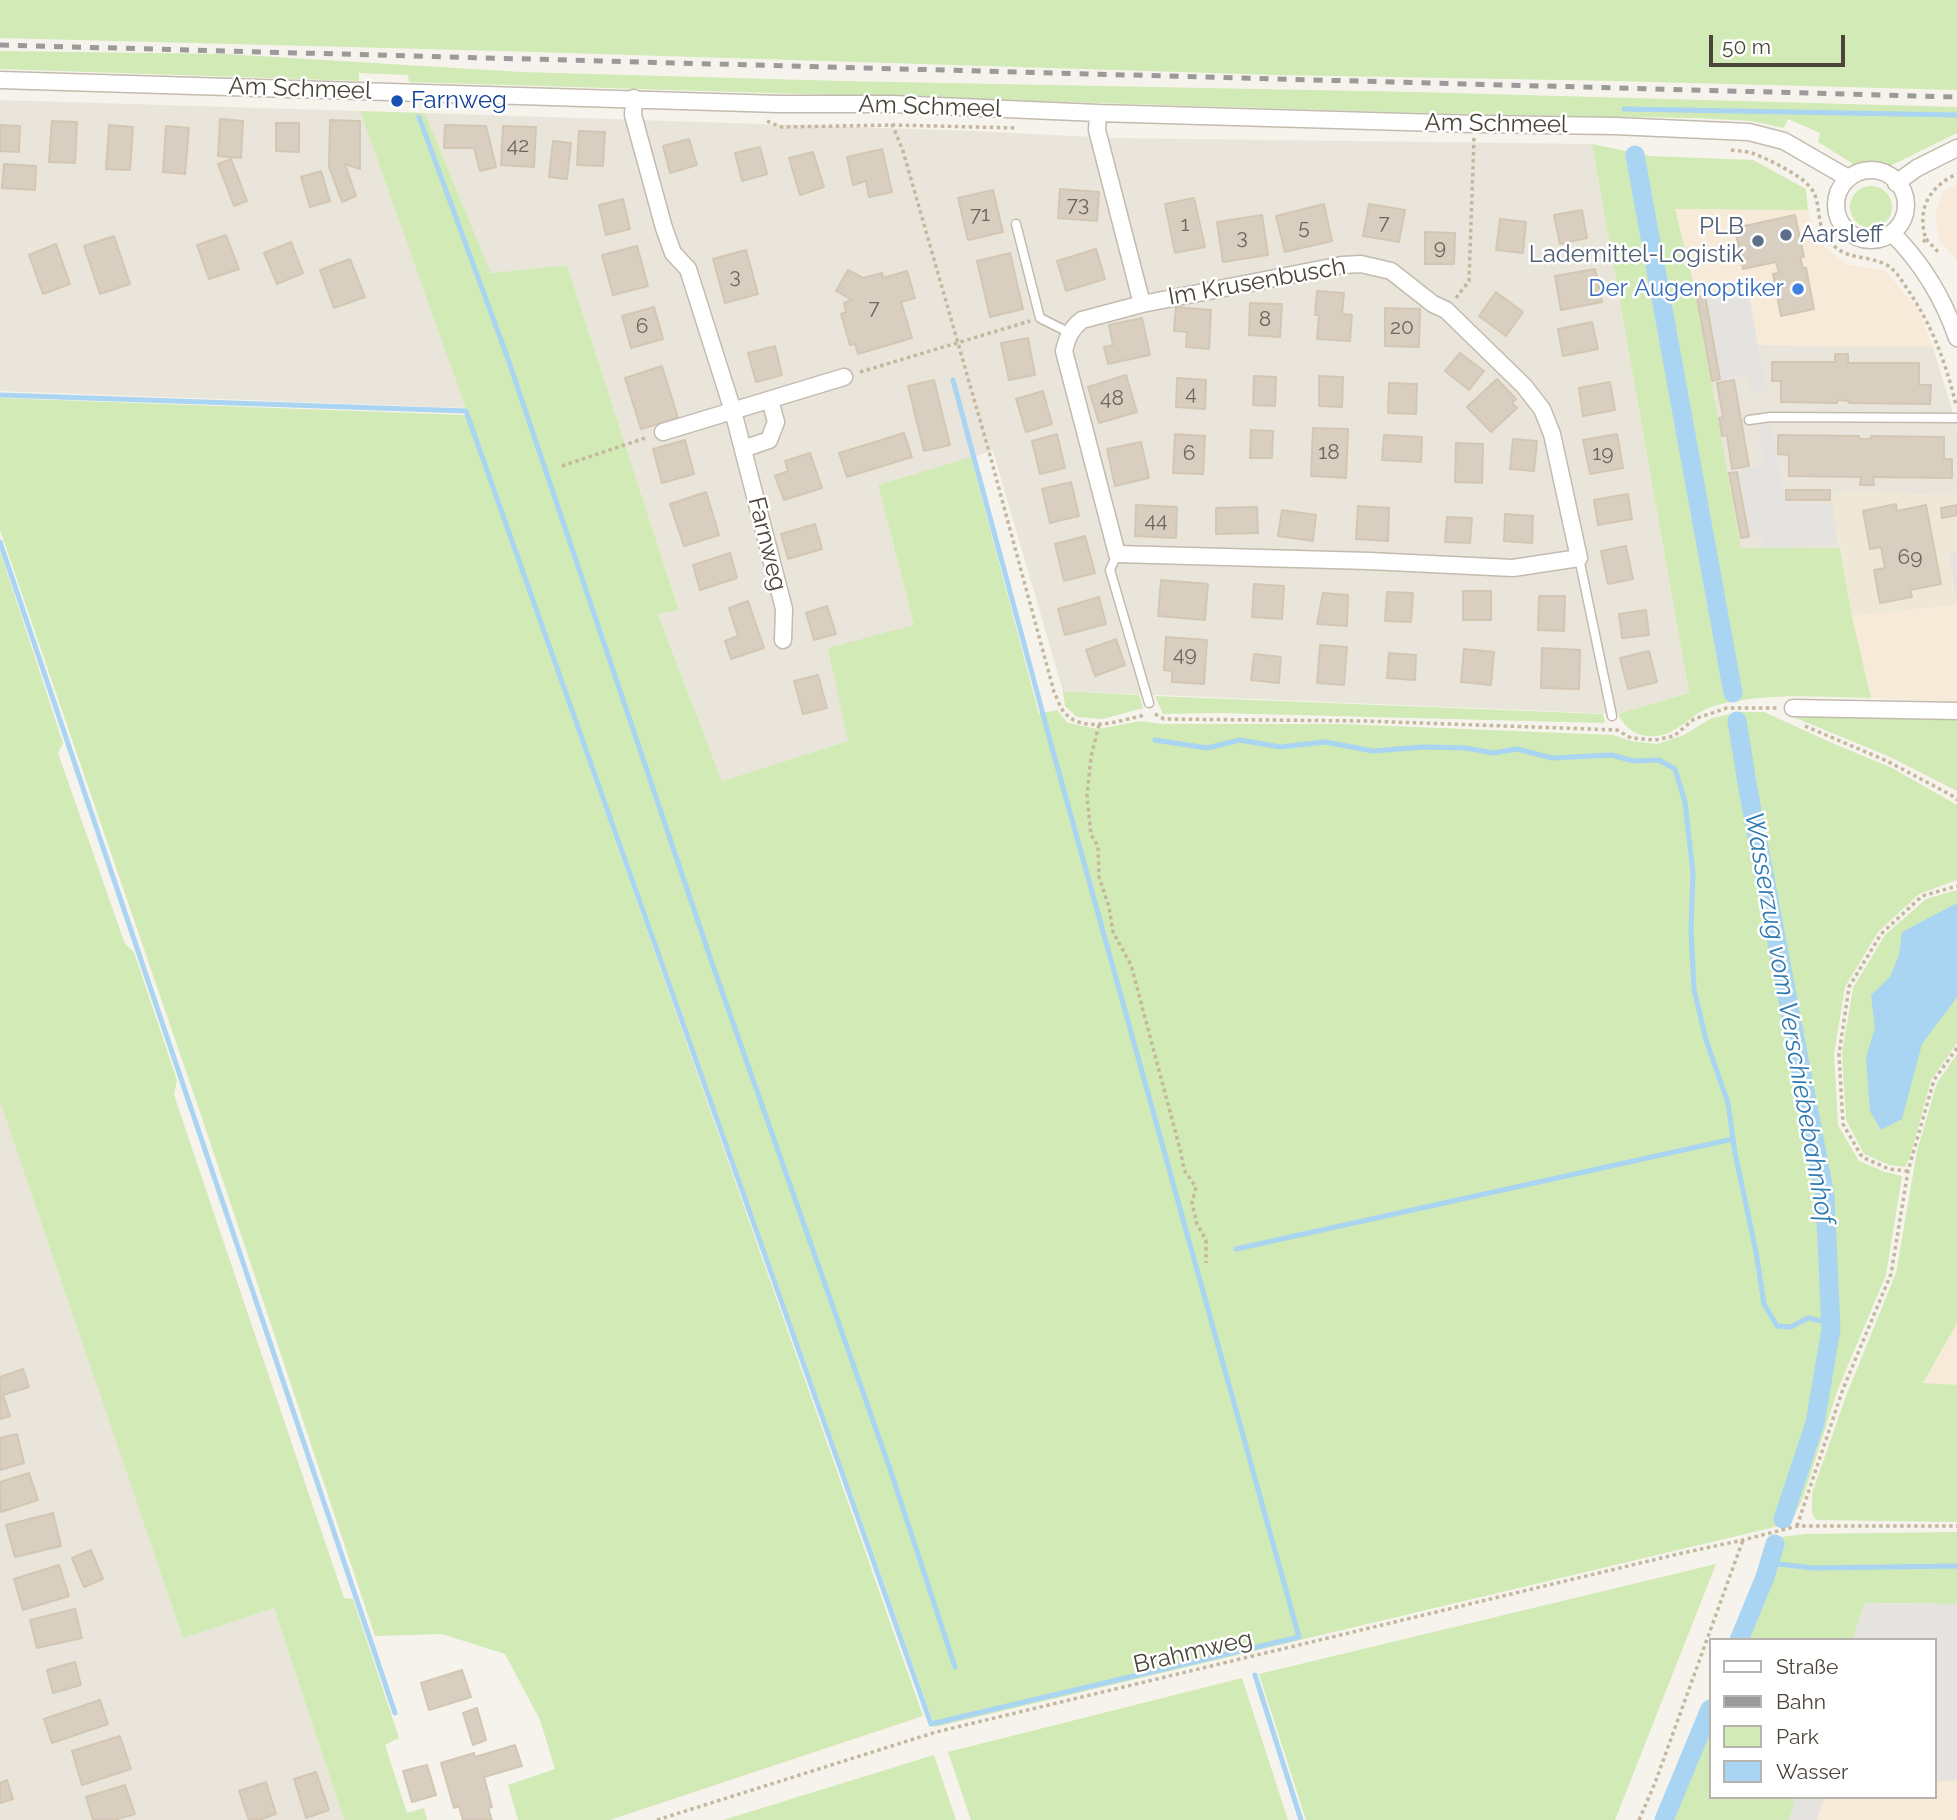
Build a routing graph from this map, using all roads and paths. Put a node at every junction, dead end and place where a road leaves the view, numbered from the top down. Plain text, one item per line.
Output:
1 (0, 80) edge
2 (634, 98) junction
3 (1098, 113) junction
4 (1474, 124) junction
5 (1957, 148) edge
6 (1730, 150) dead end
7 (1957, 174) edge
8 (1848, 178) junction
9 (1896, 183) junction
10 (1016, 224) dead end
11 (1892, 233) junction
12 (1926, 239) junction
13 (1910, 252) junction
14 (1940, 254) dead end
15 (1142, 304) junction
16 (1446, 310) junction
17 (1040, 318) junction
18 (1070, 333) junction
19 (1957, 338) edge
20 (844, 377) joint
21 (770, 400) junction
22 (733, 411) junction
23 (1957, 412) edge
24 (1957, 418) edge
25 (1749, 420) dead end
26 (663, 432) joint
27 (743, 449) junction
28 (562, 466) dead end
29 (1117, 554) junction
30 (1579, 558) junction
31 (783, 640) dead end
32 (1149, 704) dead end
33 (1793, 708) dead end
34 (1957, 711) edge
35 (1777, 713) dead end
36 (1612, 716) dead end
37 (1801, 724) dead end
38 (1099, 725) dead end
39 (1617, 730) dead end
40 (1957, 800) edge
41 (1957, 886) edge
42 (1957, 1048) edge
43 (1908, 1171) junction
44 (1206, 1263) dead end
45 (1797, 1526) junction
46 (1957, 1526) edge
47 (1744, 1540) junction
48 (1708, 1638) edge
49 (1708, 1638) edge
50 (657, 1820) edge
51 (1639, 1820) edge

1 - 2 street, Am Schmeel
2 - 3 street, Am Schmeel
2 - 22 street, Farnweg
3 - 4 street, Am Schmeel
3 - 15 street, Im Krusenbusch
4 - 8 street, Am Schmeel
4 - 16 path
5 - 9 street
6 - 23 path
7 - 12 path
8 - 9 street
8 - 11 street
9 - 11 street
10 - 17 lane
11 - 13 street
12 - 13 path
12 - 14 path
13 - 19 street
15 - 16 street, Im Krusenbusch
15 - 18 street, Im Krusenbusch
16 - 30 street, Im Krusenbusch
17 - 18 lane
17 - 20 path
18 - 29 street
20 - 21 street
21 - 22 street
21 - 27 street
22 - 26 street
22 - 27 street, Farnweg
24 - 25 lane
26 - 28 path
27 - 31 street, Farnweg
29 - 30 street
29 - 32 lane
30 - 36 lane, Im Krusenbusch
33 - 34 street
35 - 39 path
37 - 40 path
38 - 44 path
41 - 43 path
42 - 43 path
43 - 45 path
45 - 46 path, Brahmweg
45 - 47 path, Brahmweg
47 - 49 path
47 - 50 path, Brahmweg
48 - 51 path

